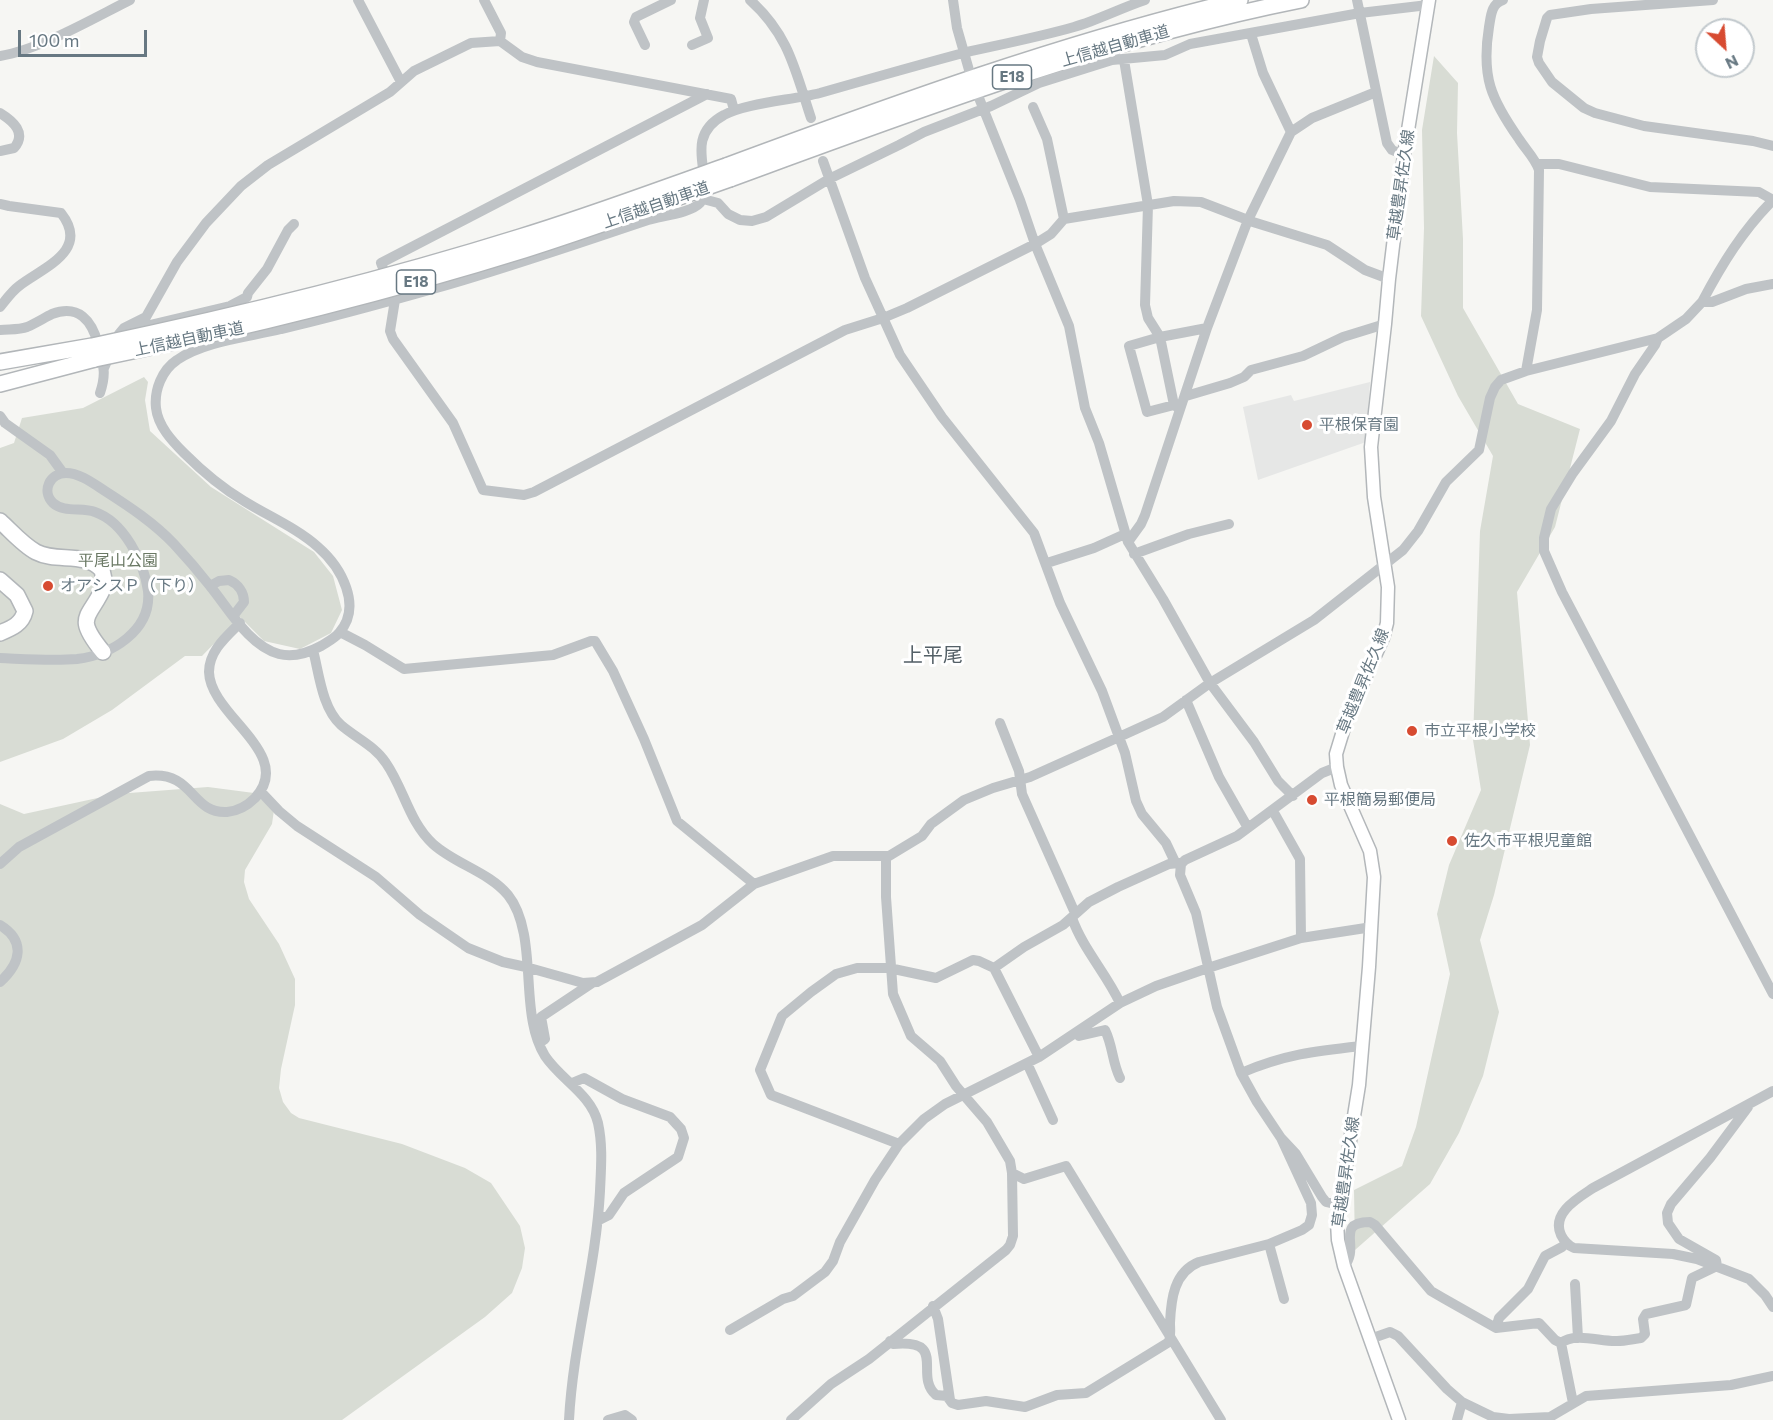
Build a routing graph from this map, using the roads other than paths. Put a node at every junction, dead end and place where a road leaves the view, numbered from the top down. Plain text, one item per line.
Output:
1 (128, 0) edge
2 (357, 0) edge
3 (484, 0) edge
4 (671, 0) edge
5 (704, 0) edge
6 (750, 0) edge
7 (953, 0) edge
8 (1145, 0) edge
9 (1240, 0) edge
10 (1301, 0) edge
11 (1503, 0) edge
12 (1713, 0) edge
13 (1428, 2) edge
14 (1120, 5) edge
15 (1359, 7) edge
16 (1251, 34) junction
17 (500, 40) junction
18 (645, 45) dead end
19 (692, 45) dead end
20 (964, 53) junction
21 (0, 56) edge
22 (1124, 60) junction
23 (969, 70) dead end
24 (401, 82) junction
25 (1376, 92) junction
26 (707, 94) junction
27 (804, 97) junction
28 (979, 98) dead end
29 (1033, 107) dead end
30 (982, 109) junction
31 (734, 111) junction
32 (0, 113) edge
33 (811, 118) dead end
34 (1291, 132) junction
35 (1773, 147) edge
36 (0, 151) edge
37 (1404, 155) junction
38 (823, 161) dead end
39 (1537, 164) junction
40 (728, 172) junction
41 (829, 179) junction
42 (703, 199) junction
43 (1773, 200) edge
44 (0, 204) edge
45 (1148, 205) junction
46 (1064, 219) junction
47 (1248, 220) junction
48 (294, 224) dead end
49 (1035, 244) junction
50 (1389, 279) junction
51 (1773, 284) edge
52 (395, 300) junction
53 (1702, 302) junction
54 (0, 307) edge
55 (883, 318) junction
56 (1385, 324) junction
57 (1207, 328) junction
58 (0, 330) edge
59 (121, 331) junction
60 (1160, 338) junction
61 (1658, 338) junction
62 (97, 357) junction
63 (4, 361) edge
64 (1526, 371) junction
65 (0, 376) edge
66 (0, 384) edge
67 (100, 393) dead end
68 (1186, 396) junction
69 (1177, 407) junction
70 (0, 416) edge
71 (63, 473) junction
72 (0, 521) edge
73 (1229, 524) dead end
74 (1126, 538) junction
75 (1134, 554) junction
76 (1047, 563) junction
77 (1384, 566) junction
78 (0, 580) edge
79 (210, 585) junction
80 (237, 619) junction
81 (340, 632) junction
82 (0, 633) edge
83 (313, 650) junction
84 (103, 652) junction
85 (0, 658) edge
86 (1210, 683) junction
87 (1186, 700) junction
88 (1000, 723) dead end
89 (1119, 737) junction
90 (1337, 767) junction
91 (1020, 780) junction
92 (261, 792) junction
93 (1293, 796) junction
94 (1273, 811) junction
95 (1248, 828) junction
96 (886, 857) junction
97 (1178, 863) junction
98 (0, 864) edge
99 (754, 884) junction
100 (1073, 915) junction
101 (0, 925) edge
102 (1372, 927) junction
103 (1301, 938) junction
104 (526, 967) junction
105 (994, 968) junction
106 (1208, 968) junction
107 (893, 969) junction
108 (0, 982) edge
109 (592, 983) junction
110 (1773, 994) edge
111 (1120, 1004) junction
112 (1073, 1036) junction
113 (538, 1043) junction
114 (1362, 1046) junction
115 (1039, 1057) junction
116 (1027, 1063) junction
117 (1241, 1073) junction
118 (1119, 1078) dead end
119 (572, 1083) junction
120 (1773, 1091) edge
121 (963, 1095) junction
122 (1749, 1104) junction
123 (1053, 1120) dead end
124 (1281, 1138) junction
125 (900, 1144) junction
126 (1012, 1173) junction
127 (1339, 1205) junction
128 (599, 1220) junction
129 (1566, 1243) junction
130 (1269, 1244) junction
131 (1344, 1266) junction
132 (1717, 1266) junction
133 (1575, 1284) dead end
134 (1284, 1299) dead end
135 (933, 1306) junction
136 (1773, 1307) edge
137 (1496, 1328) junction
138 (730, 1330) dead end
139 (1170, 1336) junction
140 (1578, 1338) junction
141 (1370, 1339) junction
142 (890, 1341) junction
143 (1561, 1343) junction
144 (1773, 1376) edge
145 (950, 1400) junction
146 (1462, 1402) junction
147 (1573, 1403) junction
148 (569, 1420) edge
149 (608, 1420) edge
150 (632, 1420) edge
151 (791, 1420) edge
152 (1221, 1420) edge
153 (1399, 1420) edge
154 (1456, 1420) edge

1 - 21 street
2 - 24 street
3 - 17 street
4 - 18 street
5 - 19 street
6 - 27 street
7 - 20 street
8 - 14 street
9 - 40 highway, 上信越自動車道 / E18
10 - 40 highway, 上信越自動車道 / E18
11 - 39 street
12 - 35 street
13 - 15 street
13 - 37 main road, 草越豊昇佐久線
14 - 20 street
15 - 16 street
15 - 25 street
16 - 22 street
16 - 34 street
17 - 24 street
17 - 26 street
20 - 23 street
20 - 27 street
22 - 30 street
22 - 45 street
24 - 59 street
25 - 34 street
25 - 37 street
26 - 31 street
26 - 52 street
27 - 31 street
27 - 33 street
28 - 30 street
29 - 46 street
30 - 41 street
30 - 49 street
31 - 42 street
32 - 36 street
34 - 47 street
37 - 50 main road, 草越豊昇佐久線
38 - 41 street
39 - 43 street
39 - 64 street
40 - 62 highway, 上信越自動車道 / E18, bridge
41 - 42 street
41 - 55 street
42 - 52 street
43 - 53 street
44 - 54 street
45 - 46 street
45 - 47 street
45 - 60 street
46 - 49 street
47 - 50 street
47 - 57 street
48 - 59 street
49 - 55 street
49 - 74 street
50 - 56 main road, 草越豊昇佐久線
51 - 53 street
52 - 55 street
52 - 81 street
53 - 61 street
55 - 76 street
56 - 68 street
56 - 77 main road, 草越豊昇佐久線
57 - 60 street
57 - 68 street
58 - 62 street
59 - 62 street
60 - 69 street
60 - 69 street
61 - 64 street
61 - 110 street
62 - 63 highway, 上信越自動車道 / E18
62 - 65 highway, 上信越自動車道 / E18
62 - 66 highway
62 - 67 street
64 - 77 street
68 - 69 street
69 - 74 street
70 - 71 street
71 - 79 street
71 - 84 street
72 - 84 highway
73 - 75 street
74 - 75 street
74 - 76 street
75 - 86 street
76 - 89 street
77 - 86 street
77 - 90 main road, 草越豊昇佐久線
78 - 82 highway
79 - 80 street
79 - 80 street
80 - 83 street
80 - 92 street
81 - 83 street
81 - 99 street
83 - 104 street
84 - 85 street
86 - 87 street
86 - 93 street
87 - 89 street
87 - 95 street
88 - 91 street
89 - 91 street
89 - 97 street
90 - 93 street
90 - 102 main road, 草越豊昇佐久線
91 - 96 street
91 - 100 street
92 - 98 street
92 - 104 street
93 - 94 street
94 - 95 street
94 - 103 street
95 - 97 street
96 - 99 street
96 - 107 street
97 - 100 street
97 - 106 street
99 - 109 street
100 - 105 street
100 - 111 street
101 - 108 street
102 - 103 street
102 - 114 main road, 草越豊昇佐久線
103 - 106 street
104 - 109 street
104 - 113 street
105 - 107 street
105 - 115 street
106 - 111 street
106 - 117 street
107 - 121 street
107 - 125 street
109 - 113 street
111 - 112 street
112 - 115 street
112 - 118 street
113 - 119 street
114 - 117 street
114 - 127 main road, 草越豊昇佐久線
115 - 116 street
116 - 121 street
116 - 123 street
117 - 124 street
119 - 128 street
119 - 128 street
120 - 122 street
121 - 125 street
121 - 126 street
122 - 129 street
122 - 132 street
124 - 127 street
124 - 130 street
125 - 138 street
126 - 135 street
126 - 139 street
127 - 131 main road, 草越豊昇佐久線
128 - 148 street
129 - 132 street
129 - 137 street
130 - 134 street
130 - 139 street
131 - 137 street
131 - 141 main road, 草越豊昇佐久線
132 - 136 street
132 - 140 street
133 - 140 street
135 - 142 street
135 - 145 street
137 - 143 street
139 - 145 street
139 - 152 street
140 - 143 street
141 - 146 street
141 - 153 main road, 草越豊昇佐久線
142 - 145 street
142 - 151 street
143 - 147 street
144 - 147 street
146 - 147 street
146 - 154 street
149 - 150 street

